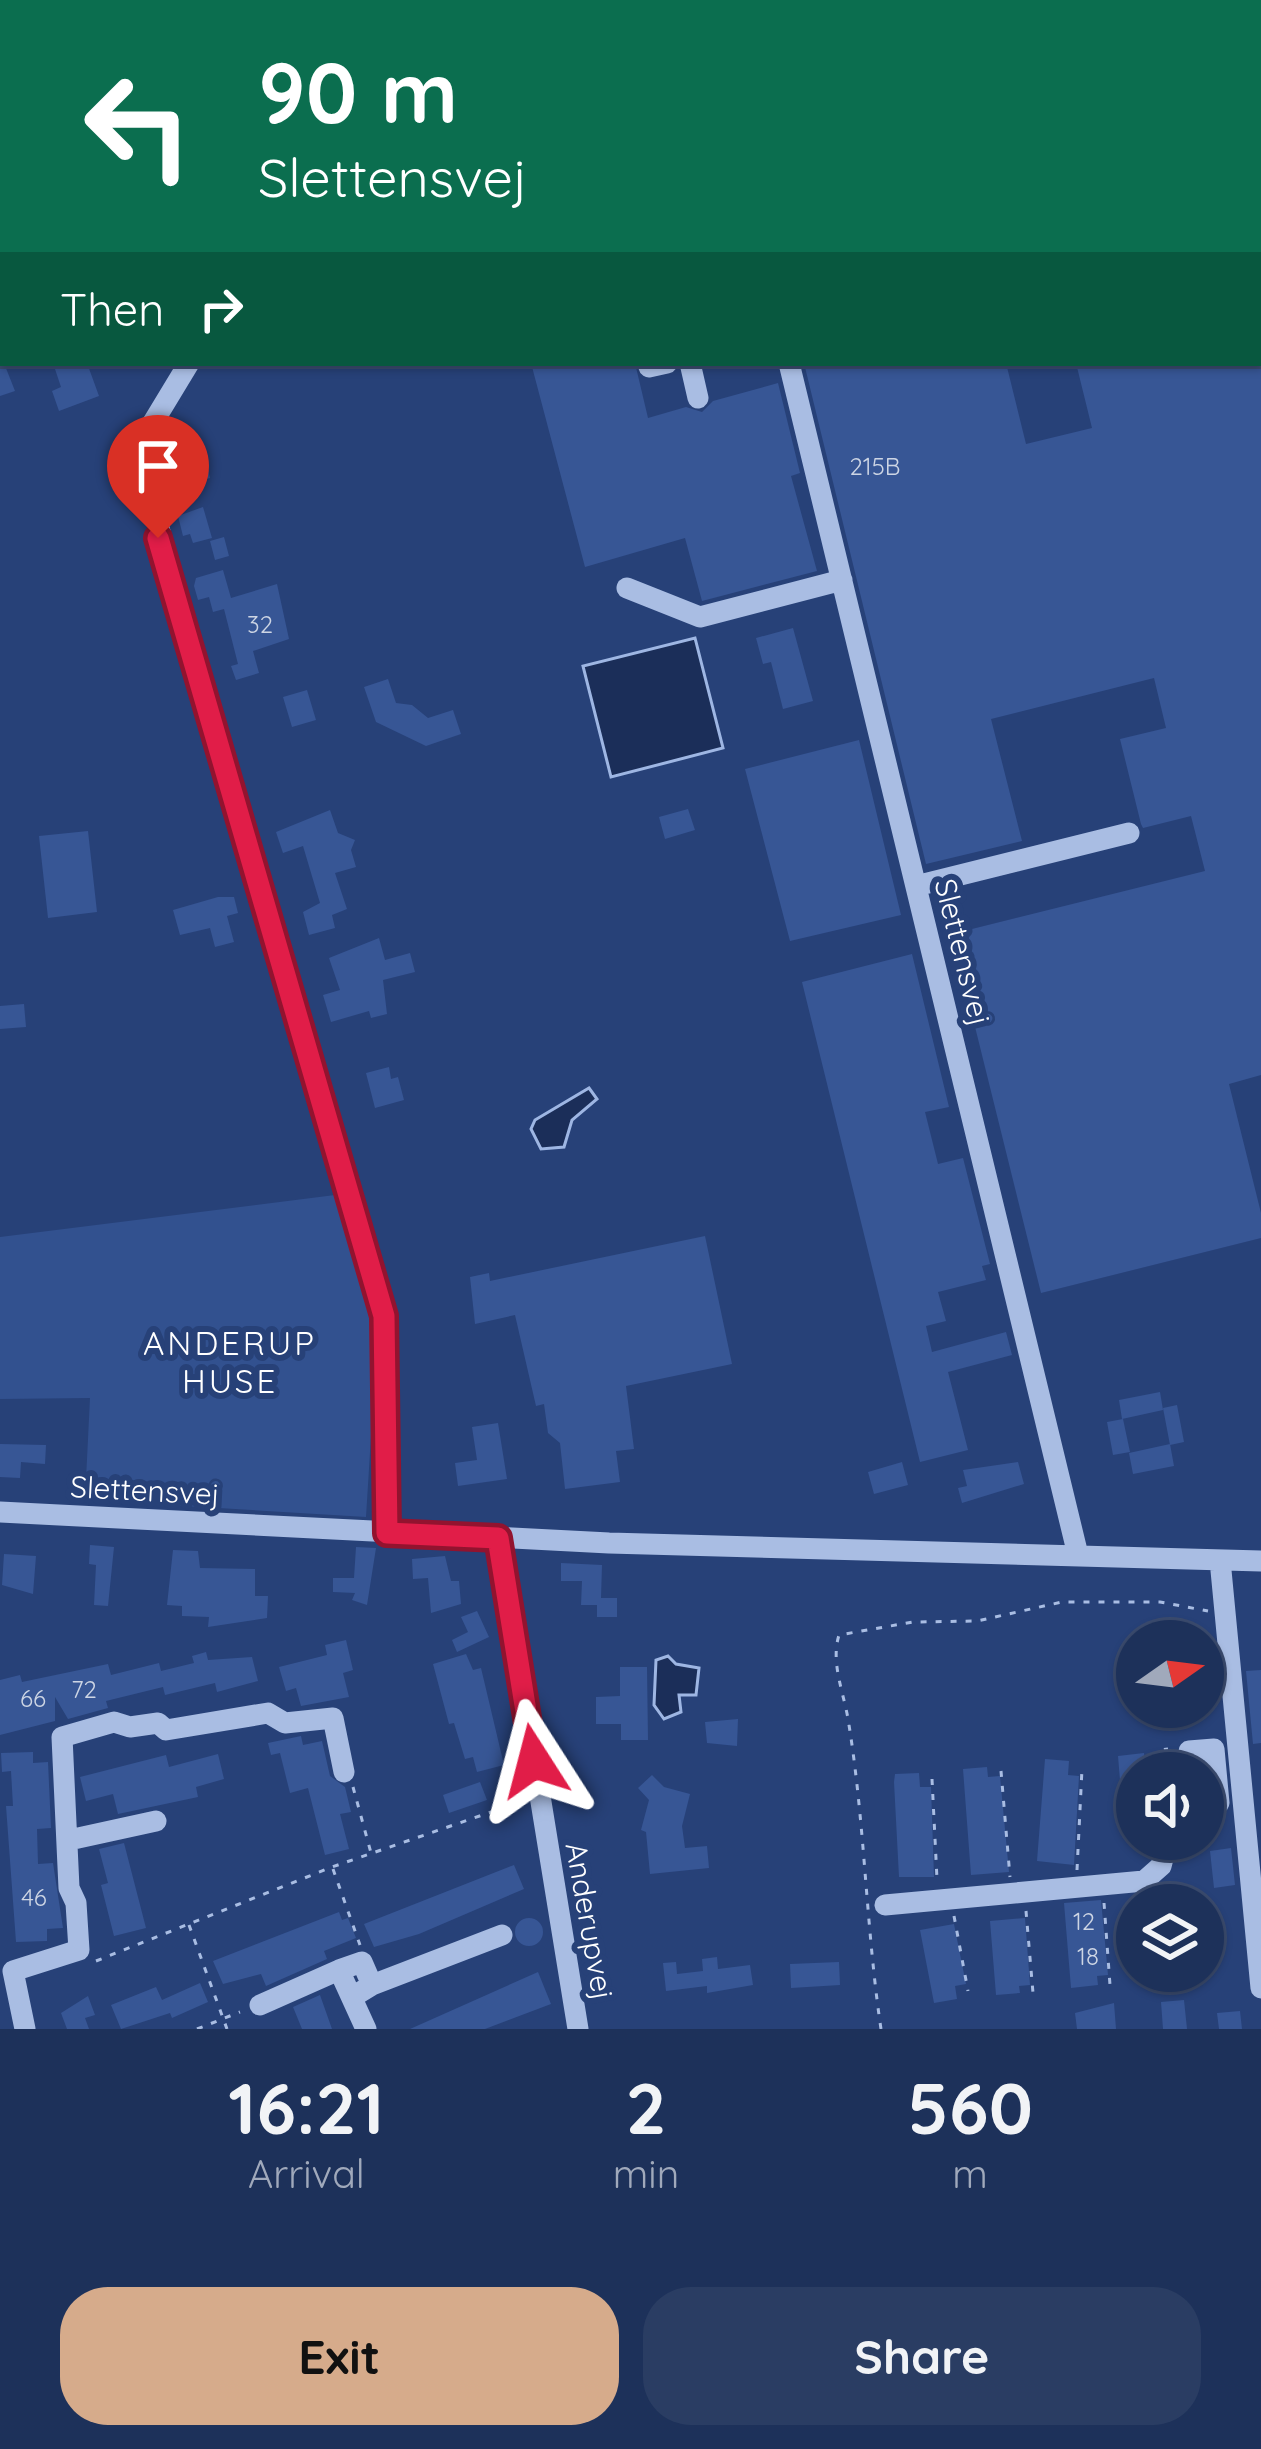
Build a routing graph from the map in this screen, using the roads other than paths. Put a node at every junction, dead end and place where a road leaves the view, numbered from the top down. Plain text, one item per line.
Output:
1 (187, 366) edge
2 (691, 366) edge
3 (790, 366) edge
4 (698, 398) dead end
5 (842, 580) junction
6 (626, 588) dead end
7 (1129, 833) dead end
8 (916, 886) junction
9 (0, 1512) edge
10 (387, 1533) junction
11 (498, 1538) junction
12 (1078, 1555) junction
13 (1220, 1560) junction
14 (1261, 1561) edge
15 (1189, 1751) road end
16 (1214, 1752) edge
17 (1222, 1752) edge
18 (344, 1772) road end
19 (1224, 1817) edge
20 (156, 1821) dead end
21 (69, 1840) junction
22 (1159, 1860) edge
23 (885, 1906) dead end
24 (502, 1935) dead end
25 (7, 1964) edge
26 (339, 1970) junction
27 (1261, 1988) edge
28 (363, 1990) junction
29 (260, 2005) road end
30 (25, 2029) edge
31 (366, 2029) edge
32 (578, 2029) edge

1 - 10 street
2 - 4 street
3 - 5 street, Slettensvej
5 - 6 street
5 - 8 street, Slettensvej
7 - 8 street
8 - 12 street, Slettensvej
9 - 10 street, Slettensvej
10 - 11 street, Slettensvej
11 - 12 street, Slettensvej
11 - 32 street, Anderupvej
12 - 13 street, Slettensvej
13 - 14 street, Slettensvej
13 - 17 street
15 - 16 street
18 - 21 street
19 - 27 street
20 - 21 street
21 - 25 street
22 - 23 street
24 - 28 street
25 - 30 street
26 - 28 street
26 - 28 street
26 - 29 street
28 - 31 street

